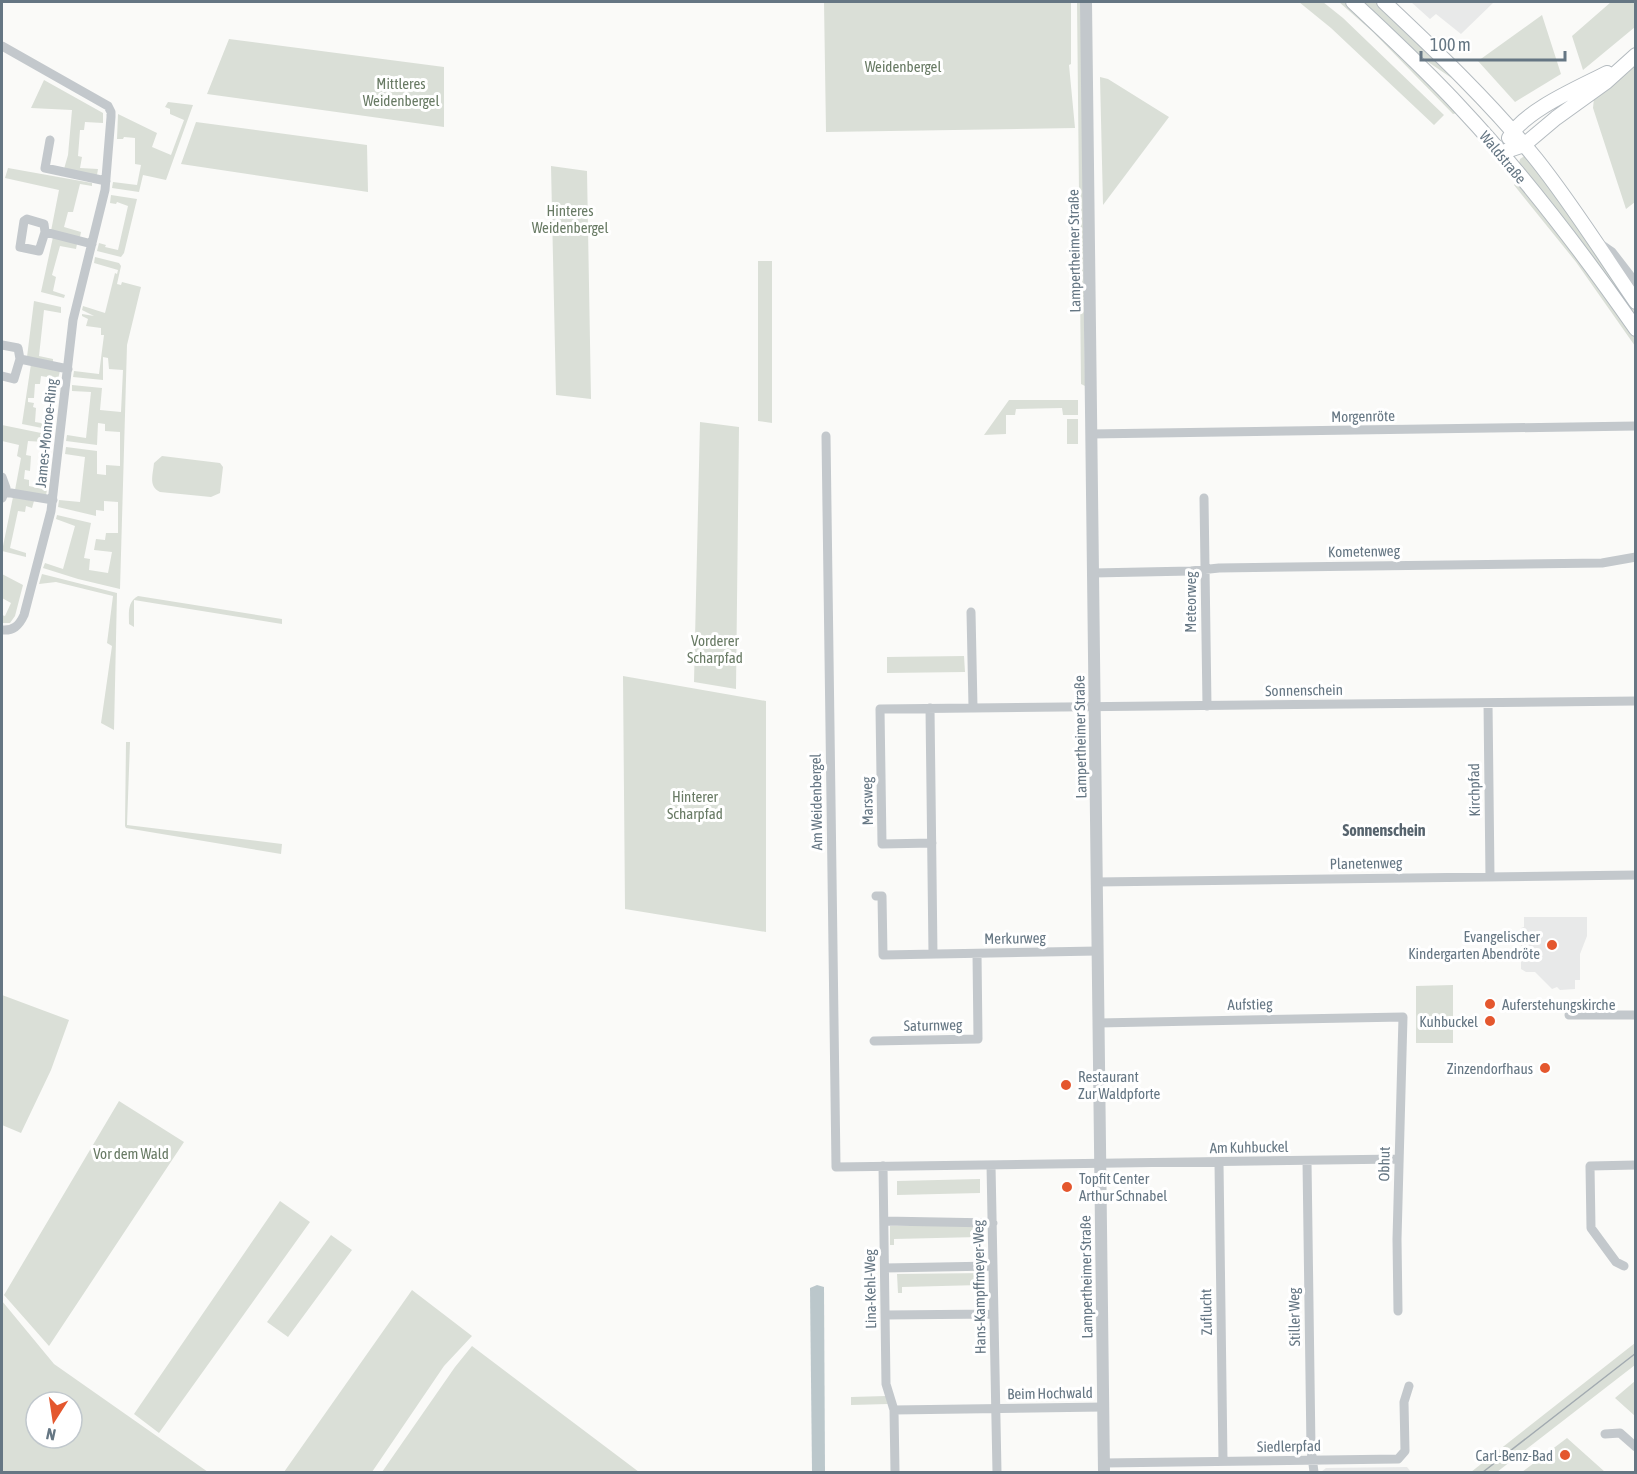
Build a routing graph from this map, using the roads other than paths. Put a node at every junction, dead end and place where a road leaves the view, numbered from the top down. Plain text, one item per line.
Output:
1 (1086, 2) edge
2 (1353, 2) edge
3 (1384, 2) edge
4 (2, 46) edge
5 (1635, 55) edge
6 (1620, 68) junction
7 (1512, 131) junction
8 (50, 140) dead end
9 (1524, 145) junction
10 (1500, 153) junction
11 (106, 181) junction
12 (45, 232) dead end
13 (1593, 239) junction
14 (92, 244) junction
15 (1635, 283) edge
16 (1635, 302) edge
17 (1635, 329) edge
18 (2, 345) edge
19 (20, 359) junction
20 (68, 369) junction
21 (2, 376) edge
22 (1635, 426) edge
23 (1091, 434) junction
24 (826, 436) dead end
25 (2, 477) edge
26 (3, 495) edge
27 (1204, 498) dead end
28 (53, 500) junction
29 (1635, 557) edge
30 (1205, 570) junction
31 (1093, 573) junction
32 (971, 612) dead end
33 (2, 630) edge
34 (1635, 701) edge
35 (1488, 703) junction
36 (1207, 706) junction
37 (973, 707) junction
38 (1094, 707) junction
39 (930, 708) junction
40 (880, 709) joint
41 (932, 843) junction
42 (1635, 875) edge
43 (1490, 877) junction
44 (1096, 882) junction
45 (876, 896) dead end
46 (1097, 951) junction
47 (933, 954) junction
48 (977, 954) junction
49 (1569, 1015) dead end
50 (1635, 1015) edge
51 (1403, 1017) joint
52 (1098, 1023) junction
53 (874, 1041) dead end
54 (1399, 1159) junction
55 (1307, 1161) junction
56 (1220, 1163) junction
57 (1100, 1164) junction
58 (991, 1165) junction
59 (1635, 1165) edge
60 (883, 1166) junction
61 (884, 1221) junction
62 (993, 1223) junction
63 (993, 1266) junction
64 (1624, 1266) dead end
65 (885, 1268) junction
66 (1398, 1311) dead end
67 (994, 1314) junction
68 (885, 1315) junction
69 (1409, 1386) dead end
70 (1103, 1407) junction
71 (997, 1409) junction
72 (894, 1410) junction
73 (1605, 1434) dead end
74 (1635, 1447) edge
75 (1224, 1461) junction
76 (1312, 1461) junction
77 (1104, 1468) edge
78 (895, 1473) edge
79 (998, 1473) edge
80 (1314, 1473) edge

1 - 23 street, Lampertheimer Straße
2 - 10 main road, Waldstraße
3 - 7 main road, Waldstraße
4 - 11 street, James-Monroe-Ring
5 - 6 main road
6 - 7 main road
6 - 9 main road
7 - 9 main road, Waldstraße
7 - 10 main road
8 - 11 street
9 - 10 main road
9 - 13 main road, Waldstraße
10 - 17 main road, Waldstraße
11 - 14 street, James-Monroe-Ring
12 - 14 street
13 - 15 street, Waldstraße
13 - 16 main road, Waldstraße
14 - 20 street, James-Monroe-Ring
18 - 19 street, James-Monroe-Ring
19 - 20 street, James-Monroe-Ring
19 - 21 street
20 - 28 street, James-Monroe-Ring
22 - 23 street, Morgenröte
23 - 31 street, Lampertheimer Straße
24 - 60 street, Am Weidenbergel
25 - 26 street, James-Monroe-Ring
26 - 28 street, James-Monroe-Ring
27 - 30 street, Meteorweg
28 - 33 street, James-Monroe-Ring
29 - 30 street, Kometenweg
30 - 31 street, Kometenweg
30 - 36 street, Meteorweg
31 - 38 street, Lampertheimer Straße
32 - 37 street
34 - 35 street, Sonnenschein
35 - 36 street, Sonnenschein
35 - 43 street, Kirchpfad
36 - 38 street, Sonnenschein
37 - 38 street, Sonnenschein
37 - 39 street, Sonnenschein
38 - 44 street, Lampertheimer Straße
39 - 40 street, Sonnenschein
39 - 41 street
40 - 41 street, Marsweg
41 - 47 street
42 - 43 street, Planetenweg
43 - 44 street, Planetenweg
44 - 46 street, Lampertheimer Straße
45 - 47 street, Merkurweg
46 - 48 street, Merkurweg
46 - 52 street, Lampertheimer Straße
47 - 48 street, Merkurweg
48 - 53 street, Saturnweg
49 - 50 street
51 - 52 street, Aufstieg
51 - 54 street, Obhut
52 - 57 street, Lampertheimer Straße
54 - 55 street, Am Kuhbuckel
54 - 66 street, Obhut
55 - 56 street, Am Kuhbuckel
55 - 76 street, Stiller Weg
56 - 57 street, Am Kuhbuckel
56 - 75 street, Zuflucht
57 - 58 street
57 - 70 street, Lampertheimer Straße
58 - 60 street
58 - 62 street, Hans-Kampffmeyer-Weg
59 - 64 street
60 - 61 street, Lina-Kehl-Weg
61 - 62 street
61 - 65 street, Lina-Kehl-Weg
62 - 63 street, Hans-Kampffmeyer-Weg
63 - 65 street
63 - 67 street, Hans-Kampffmeyer-Weg
65 - 68 street, Lina-Kehl-Weg
67 - 68 street
67 - 71 street, Hans-Kampffmeyer-Weg
68 - 72 street, Lina-Kehl-Weg
69 - 76 street, Siedlerpfad
70 - 71 street, Beim Hochwald
70 - 77 street, Lampertheimer Straße
71 - 72 street, Beim Hochwald
71 - 79 street, Beim Hochwald
72 - 78 street
73 - 74 street
75 - 76 street, Siedlerpfad
75 - 77 street, Siedlerpfad
76 - 80 street, Stiller Weg

